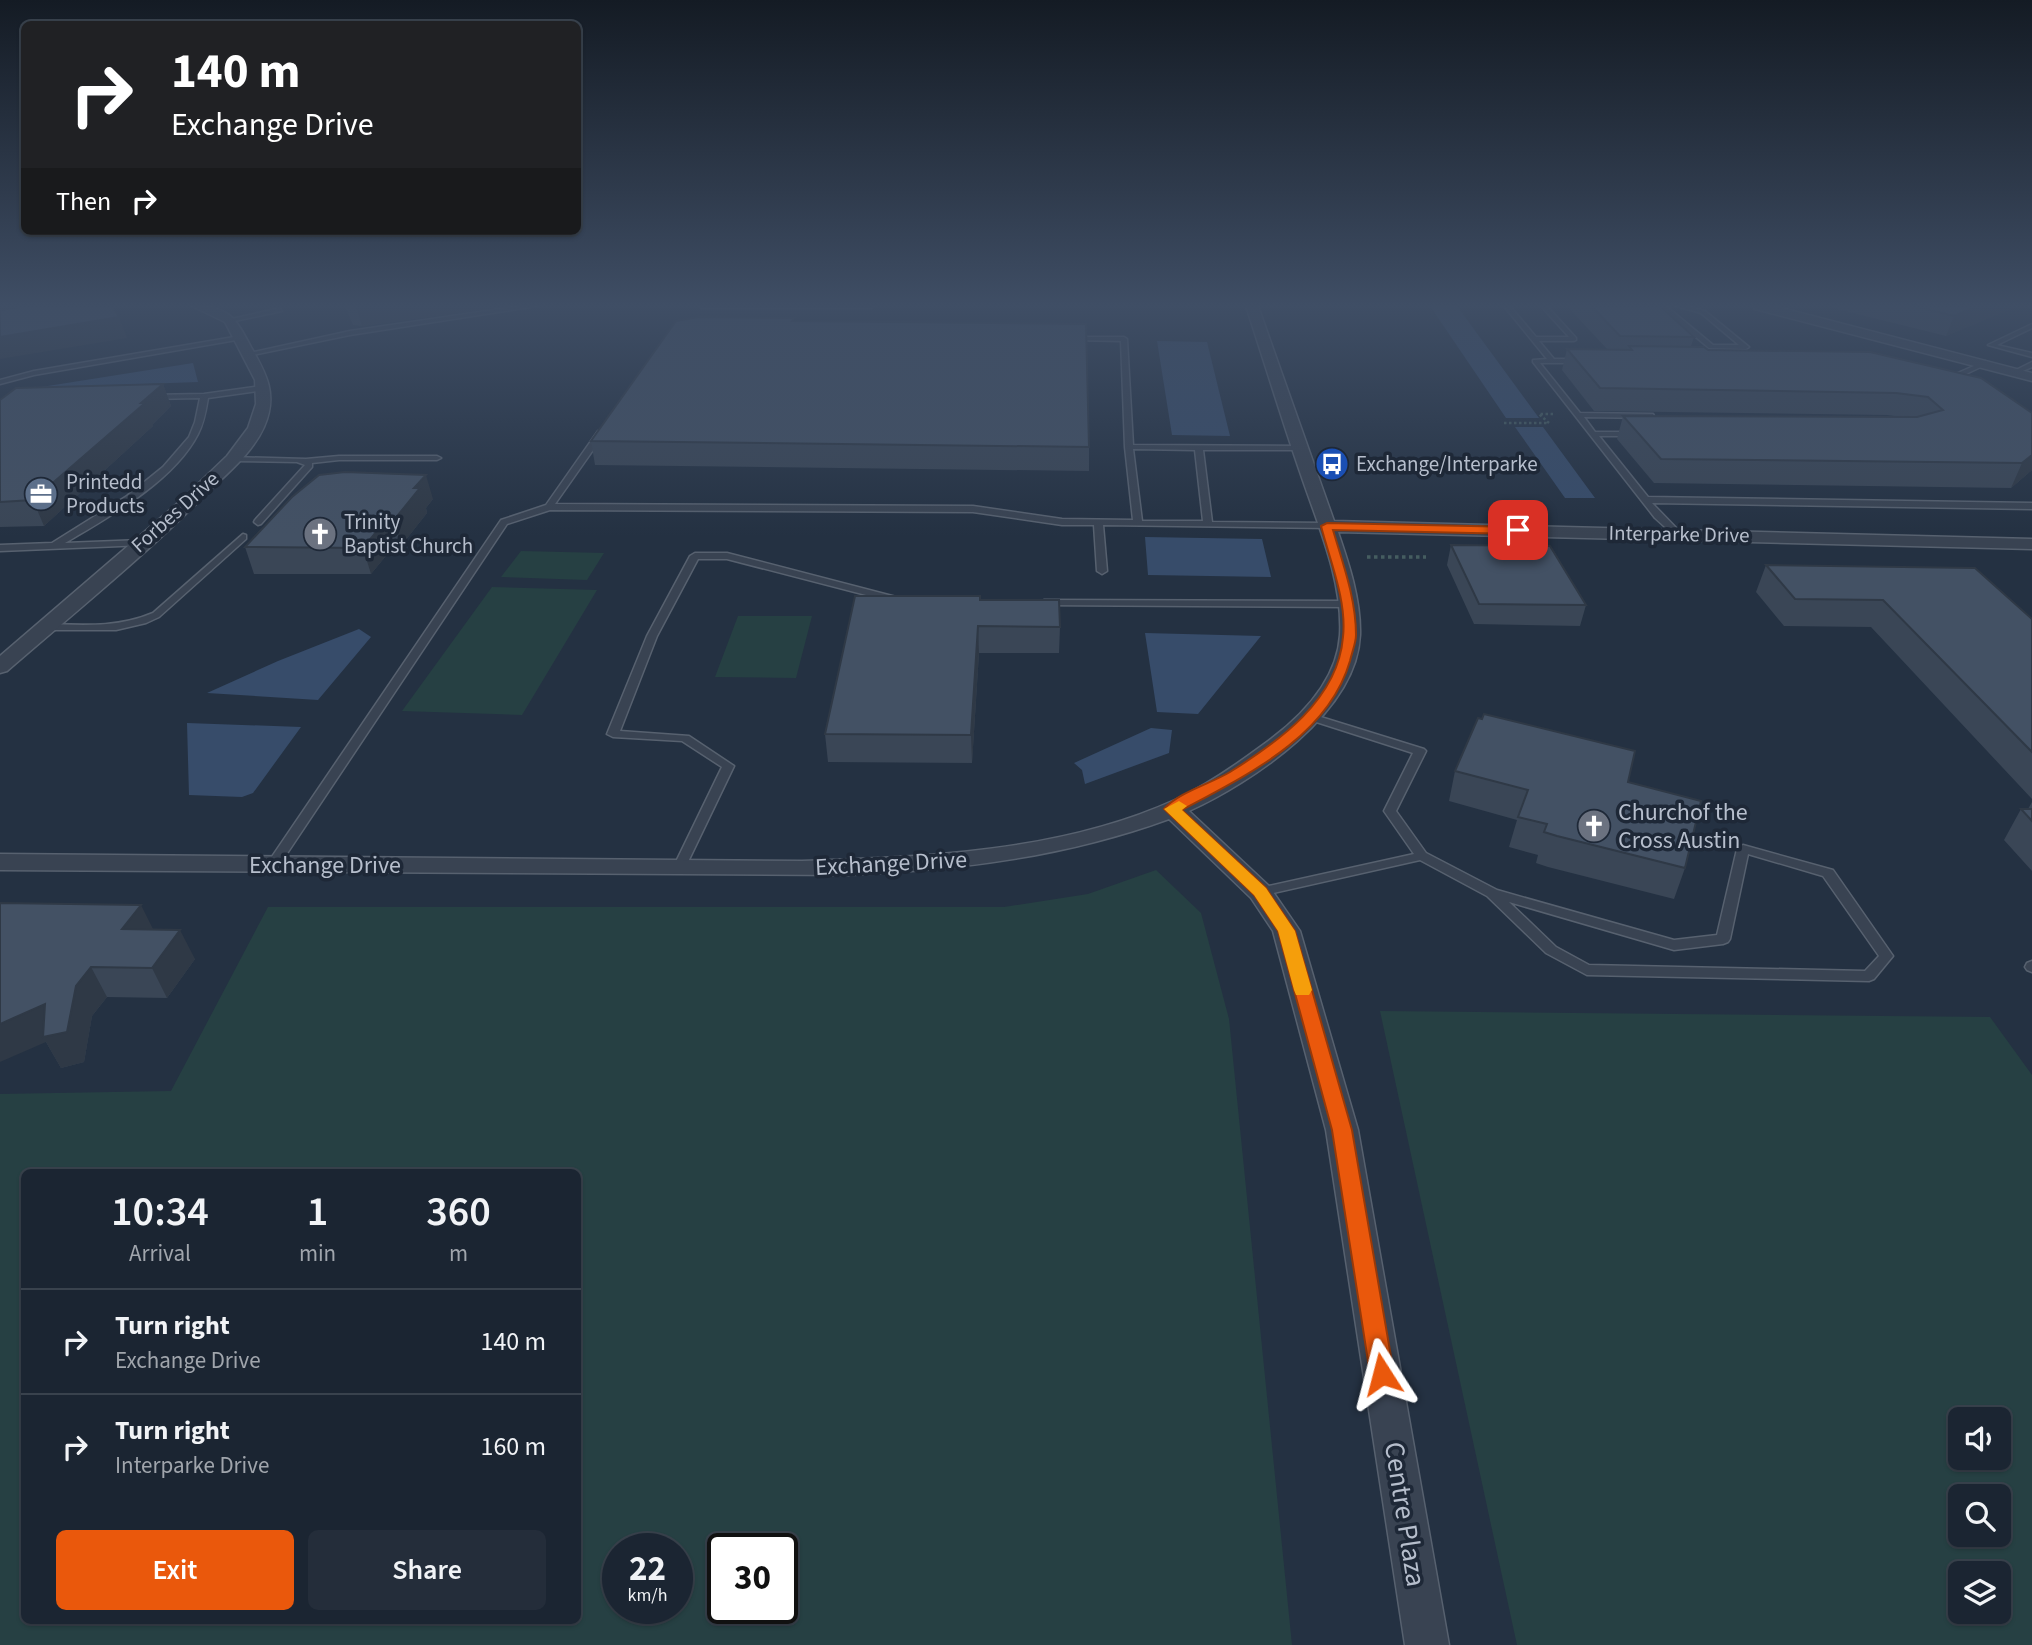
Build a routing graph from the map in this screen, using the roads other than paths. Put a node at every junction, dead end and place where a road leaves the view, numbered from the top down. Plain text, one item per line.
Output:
1 (262, 383) edge
2 (1126, 383) edge
3 (1278, 383) edge
4 (1552, 383) edge
5 (1941, 383) edge
6 (1952, 386) edge
7 (262, 387) junction
8 (204, 396) junction
9 (136, 397) edge
10 (1577, 415) junction
11 (1658, 416) edge
12 (604, 429) edge
13 (1592, 434) junction
14 (1647, 434) edge
15 (1129, 447) junction
16 (1199, 447) junction
17 (1300, 448) junction
18 (437, 458) dead end
19 (233, 459) junction
20 (306, 461) junction
21 (1646, 500) junction
22 (2032, 506) edge
23 (549, 507) junction
24 (258, 522) dead end
25 (1098, 522) junction
26 (1138, 522) junction
27 (1209, 524) junction
28 (1327, 526) junction
29 (1678, 534) junction
30 (243, 537) dead end
31 (142, 543) junction
32 (2032, 544) edge
33 (54, 546) junction
34 (0, 548) edge
35 (1102, 570) dead end
36 (905, 602) edge
37 (1029, 603) edge
38 (1347, 604) junction
39 (45, 628) junction
40 (0, 667) edge
41 (1311, 717) junction
42 (1172, 809) junction
43 (1422, 856) junction
44 (0, 862) edge
45 (273, 864) junction
46 (679, 868) junction
47 (1260, 892) junction
48 (1492, 893) junction
49 (1427, 1645) edge

1 - 7 street, Forbes Drive
2 - 15 lane
3 - 17 street, Exchange Drive
4 - 10 lane
5 - 6 lane
7 - 8 lane
7 - 19 street, Forbes Drive
8 - 9 lane
8 - 33 lane
10 - 11 lane
10 - 13 lane
12 - 23 lane
13 - 14 lane
13 - 21 lane
15 - 16 lane
15 - 26 lane
16 - 17 lane
16 - 27 lane
17 - 28 street, Exchange Drive
18 - 20 lane
19 - 20 lane
19 - 31 street, Forbes Drive
20 - 24 lane
21 - 22 lane
21 - 29 lane
23 - 25 lane
23 - 45 lane
25 - 26 lane
25 - 35 lane
26 - 27 lane
27 - 28 lane
28 - 29 street, Interparke Drive
28 - 38 street, Exchange Drive
29 - 32 street, Interparke Drive
30 - 39 lane
31 - 33 lane
31 - 39 street, Forbes Drive
33 - 34 lane
36 - 46 lane
37 - 38 lane
38 - 41 street, Exchange Drive
39 - 40 street, Forbes Drive
41 - 42 street, Exchange Drive
41 - 43 lane
42 - 46 street, Exchange Drive
42 - 47 street, Centre Plaza
43 - 47 lane
43 - 48 lane
44 - 45 street, Exchange Drive
45 - 46 street, Exchange Drive
47 - 49 street, Centre Plaza
48 - 48 lane

